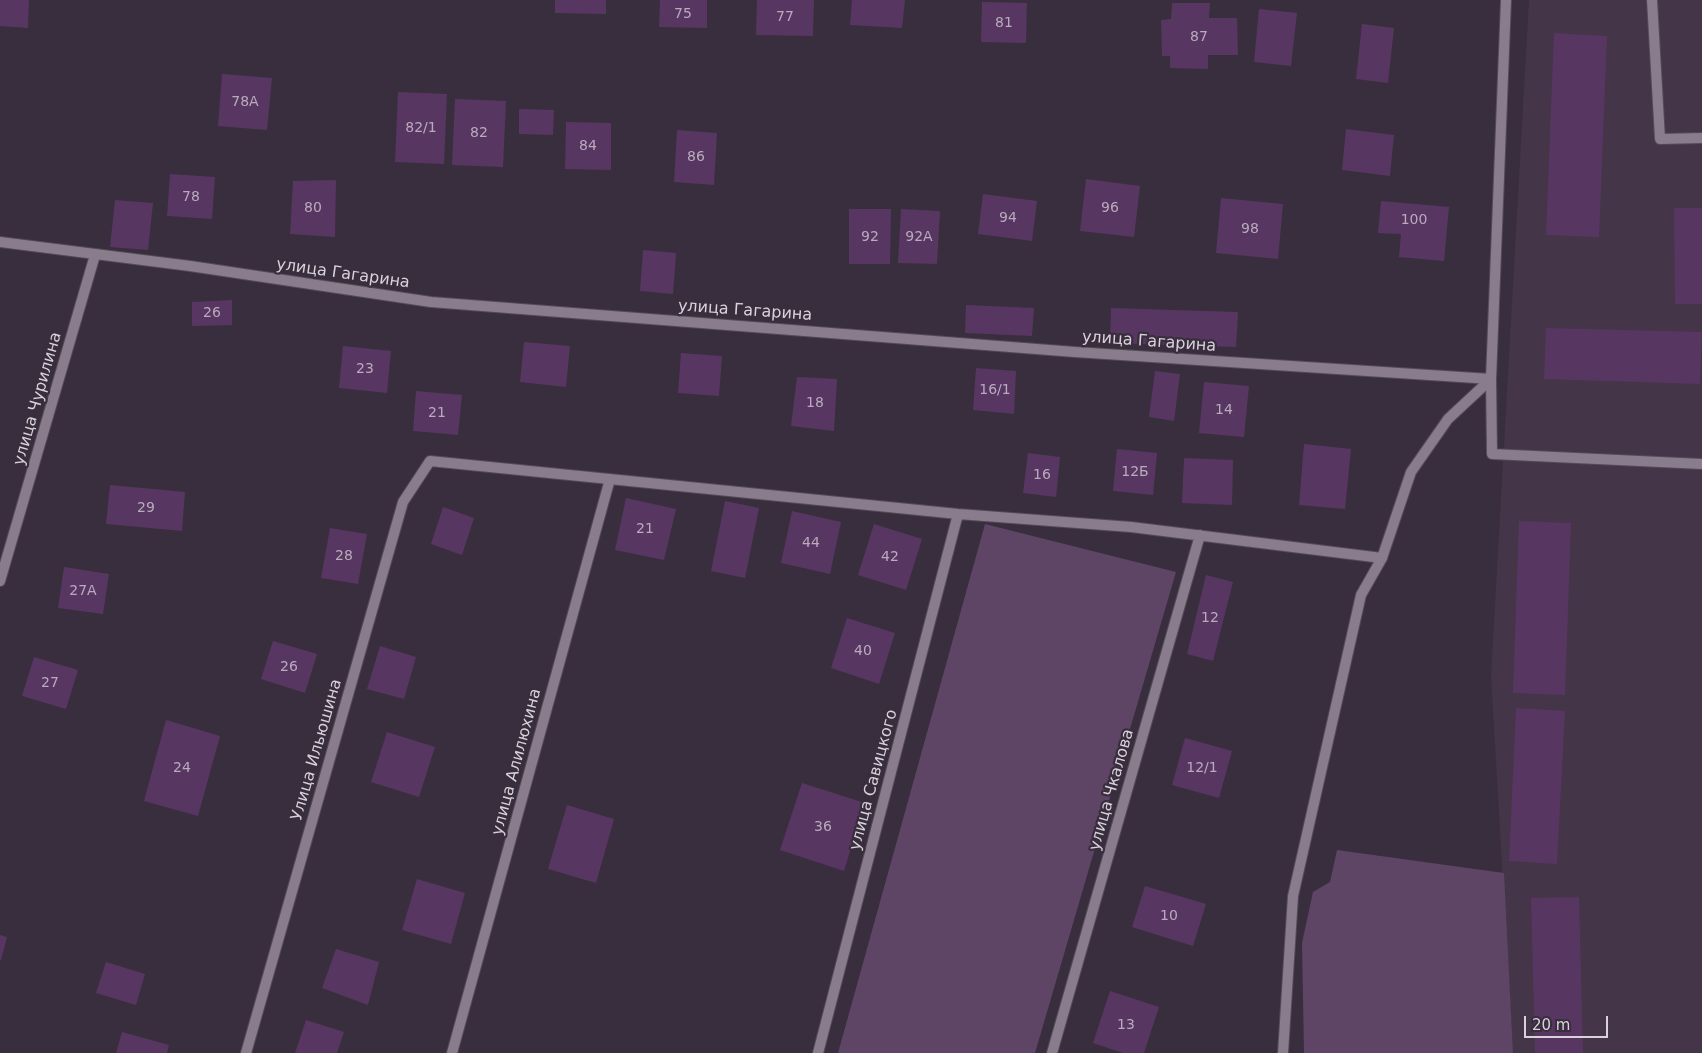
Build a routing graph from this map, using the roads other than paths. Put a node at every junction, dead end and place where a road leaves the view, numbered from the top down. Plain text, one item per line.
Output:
1 (1506, 0) edge
2 (1652, 0) edge
3 (1702, 138) edge
4 (0, 242) edge
5 (95, 255) junction
6 (1491, 378) junction
7 (1702, 464) edge
8 (610, 479) junction
9 (958, 514) junction
10 (1200, 535) junction
11 (1382, 558) junction
12 (0, 581) edge
13 (246, 1053) edge
14 (452, 1053) edge
15 (818, 1053) edge
16 (1052, 1053) edge
17 (1283, 1053) edge

1 - 6 street
2 - 3 street
4 - 5 street, улица Гагарина
5 - 6 street, улица Гагарина
5 - 12 street, улица Чурилина
6 - 7 street
6 - 11 street
8 - 9 street
8 - 13 street, Улица Ильюшина
8 - 14 street, улица Алилюхина
9 - 10 street
9 - 15 street, улица Савицкого
10 - 11 street
10 - 16 street, улица Чкалова
11 - 17 street

